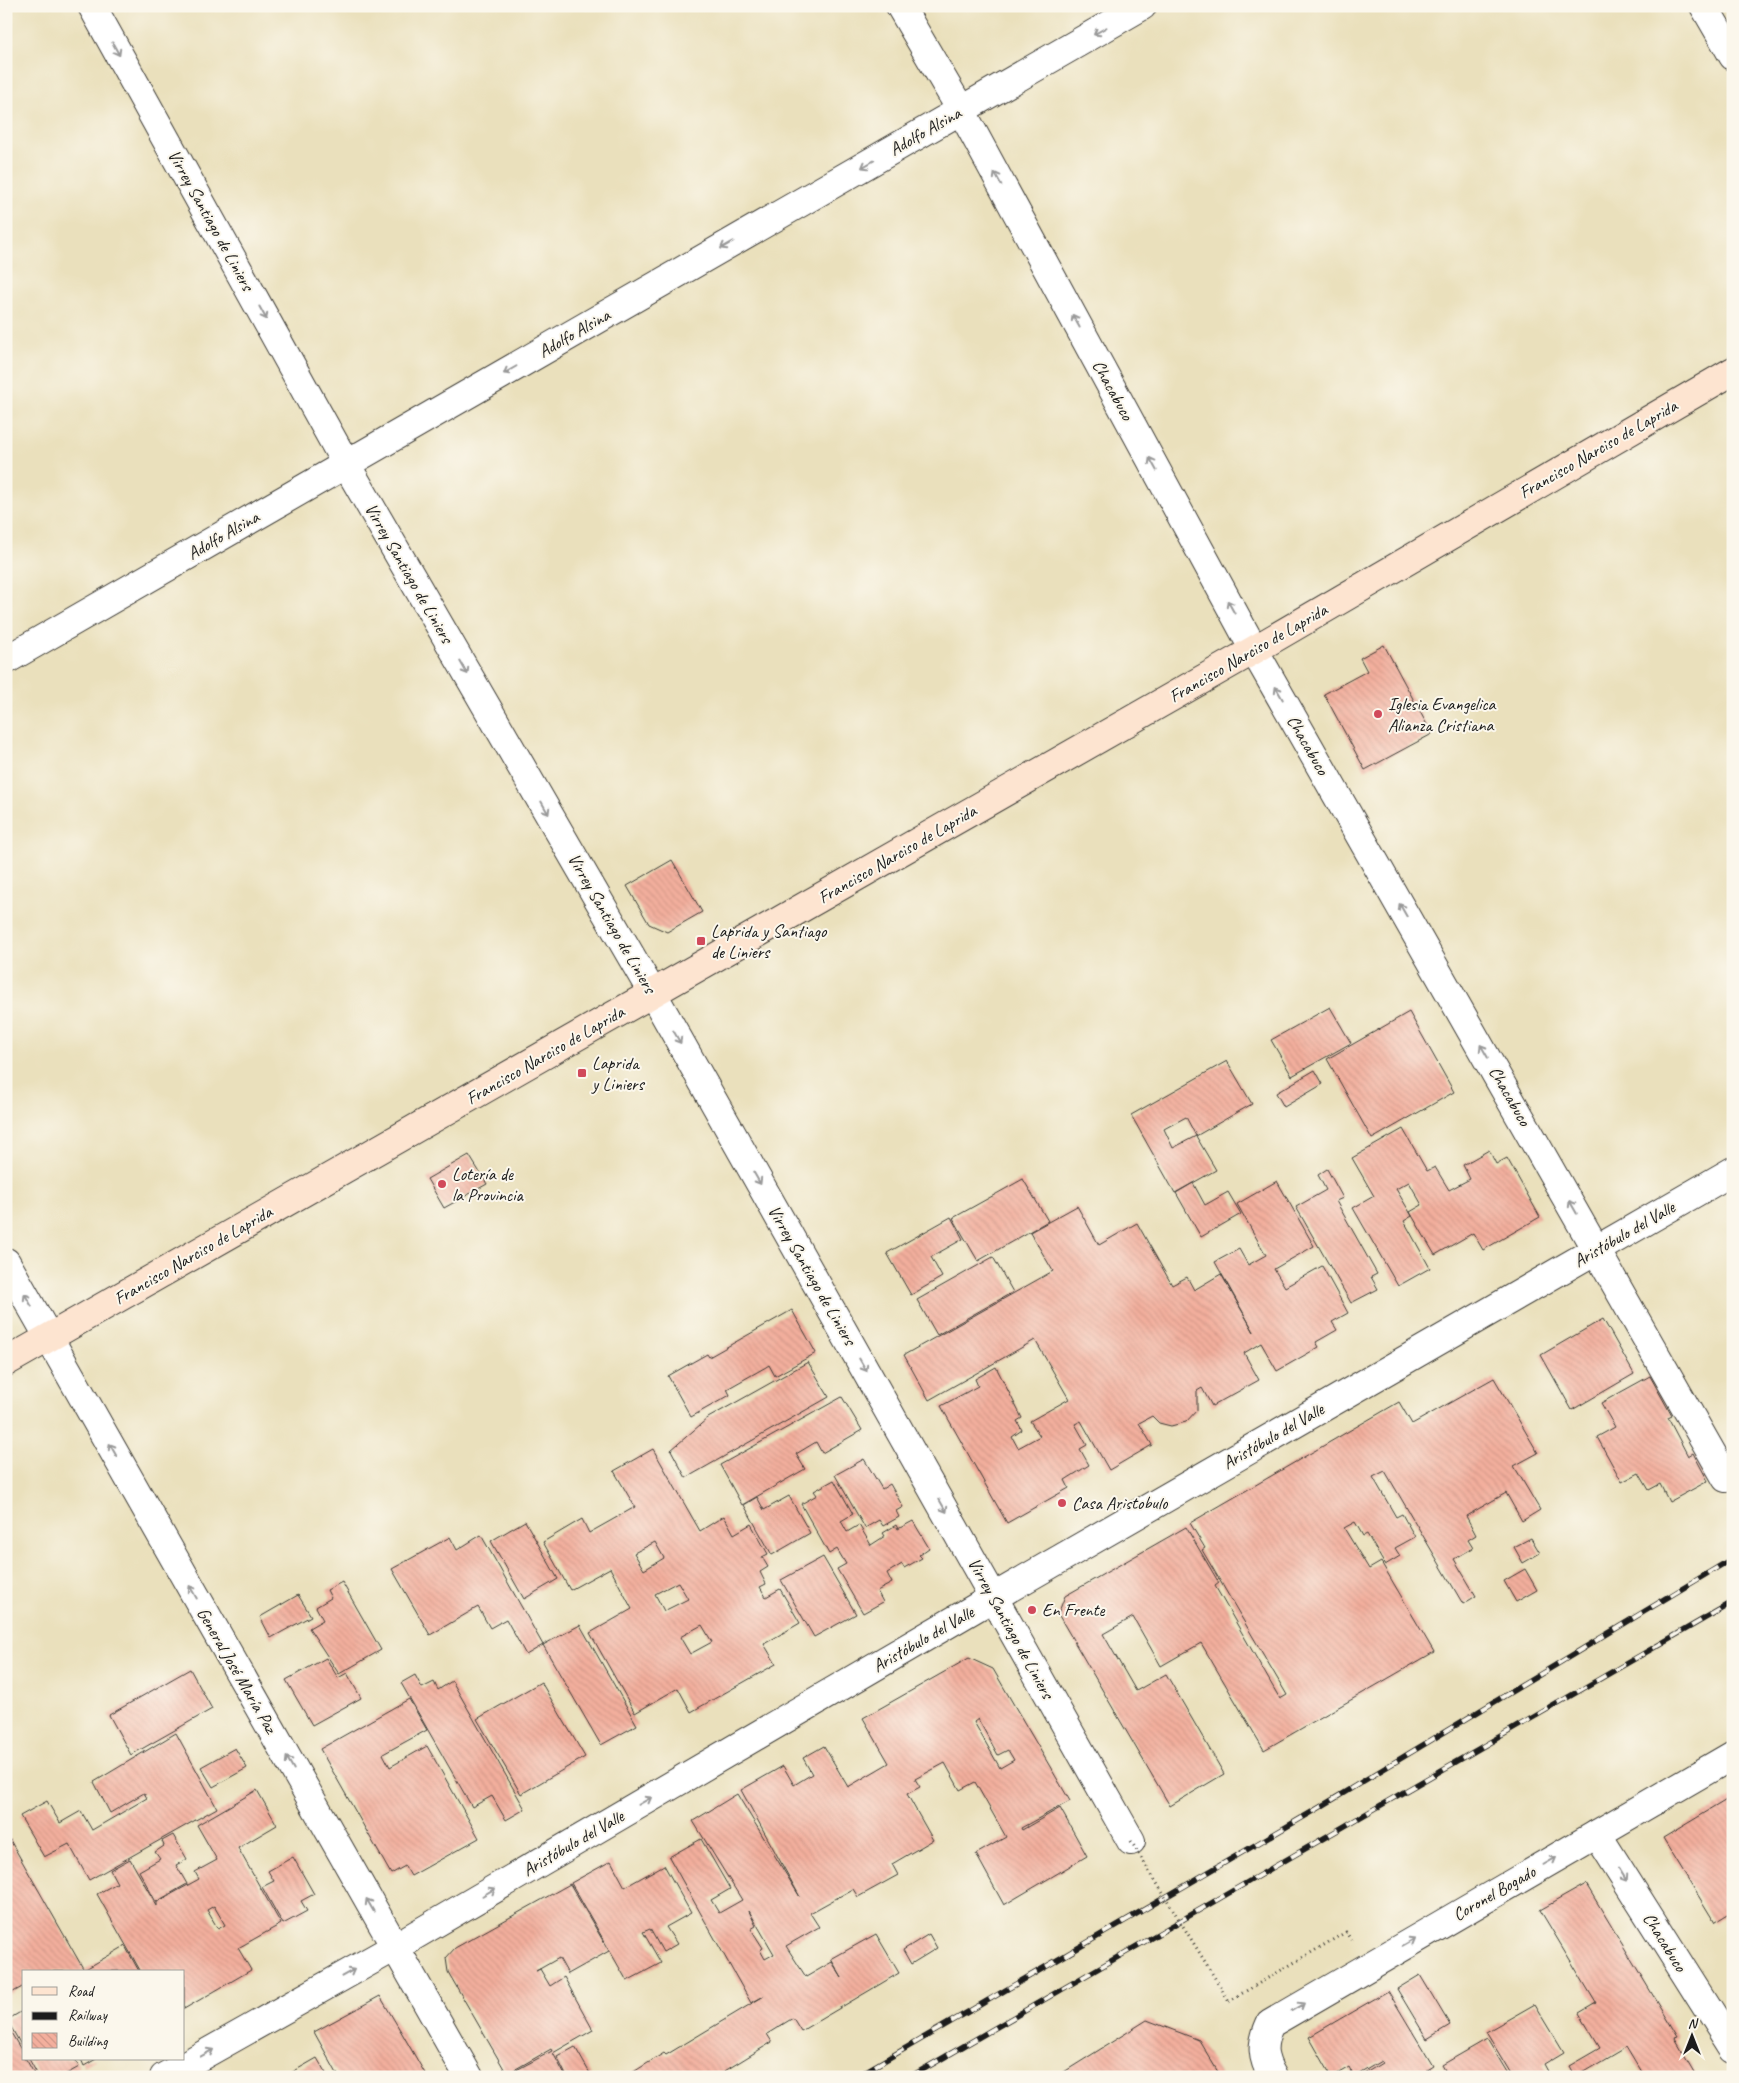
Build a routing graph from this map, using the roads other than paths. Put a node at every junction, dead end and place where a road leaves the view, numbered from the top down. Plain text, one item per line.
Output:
1 (92, 6) edge
2 (900, 6) edge
3 (1142, 6) edge
4 (1704, 6) edge
5 (1733, 56) edge
6 (961, 110) junction
7 (1733, 371) edge
8 (346, 464) junction
9 (1254, 650) junction
10 (6, 660) edge
11 (653, 994) junction
12 (1733, 1171) edge
13 (1597, 1249) junction
14 (6, 1262) edge
15 (49, 1337) junction
16 (6, 1362) edge
17 (1726, 1478) dead end
18 (994, 1597) junction
19 (1733, 1755) edge
20 (1597, 1834) junction
21 (1131, 1841) road end
22 (394, 1947) junction
23 (1733, 2049) edge
24 (164, 2077) edge
25 (469, 2077) edge
26 (1273, 2077) edge

1 -> 8 street, Virrey Santiago de Liniers
2 - 6 street, Chacabuco
3 -> 6 street, Adolfo Alsina
4 - 5 street
6 -> 8 street, Adolfo Alsina
9 -> 6 street, Chacabuco
7 - 9 street, Francisco Narciso de Laprida
8 - 10 street, Adolfo Alsina
8 -> 11 street, Virrey Santiago de Liniers
9 - 11 street, Francisco Narciso de Laprida
13 -> 9 street, Chacabuco
11 - 15 street, Francisco Narciso de Laprida
11 -> 18 street, Virrey Santiago de Liniers
12 - 13 street, Aristóbulo del Valle
13 - 17 street, Chacabuco
13 - 18 street, Aristóbulo del Valle
15 -> 14 street, General José María Paz
15 - 16 street, Francisco Narciso de Laprida
22 -> 15 street, General José María Paz
18 - 21 street, Virrey Santiago de Liniers
22 -> 18 street, Aristóbulo del Valle
19 - 20 street, Coronel Bogado
20 -> 23 street, Chacabuco
26 -> 20 street, Coronel Bogado
24 -> 22 street, Aristóbulo del Valle
22 - 25 street, General José María Paz

